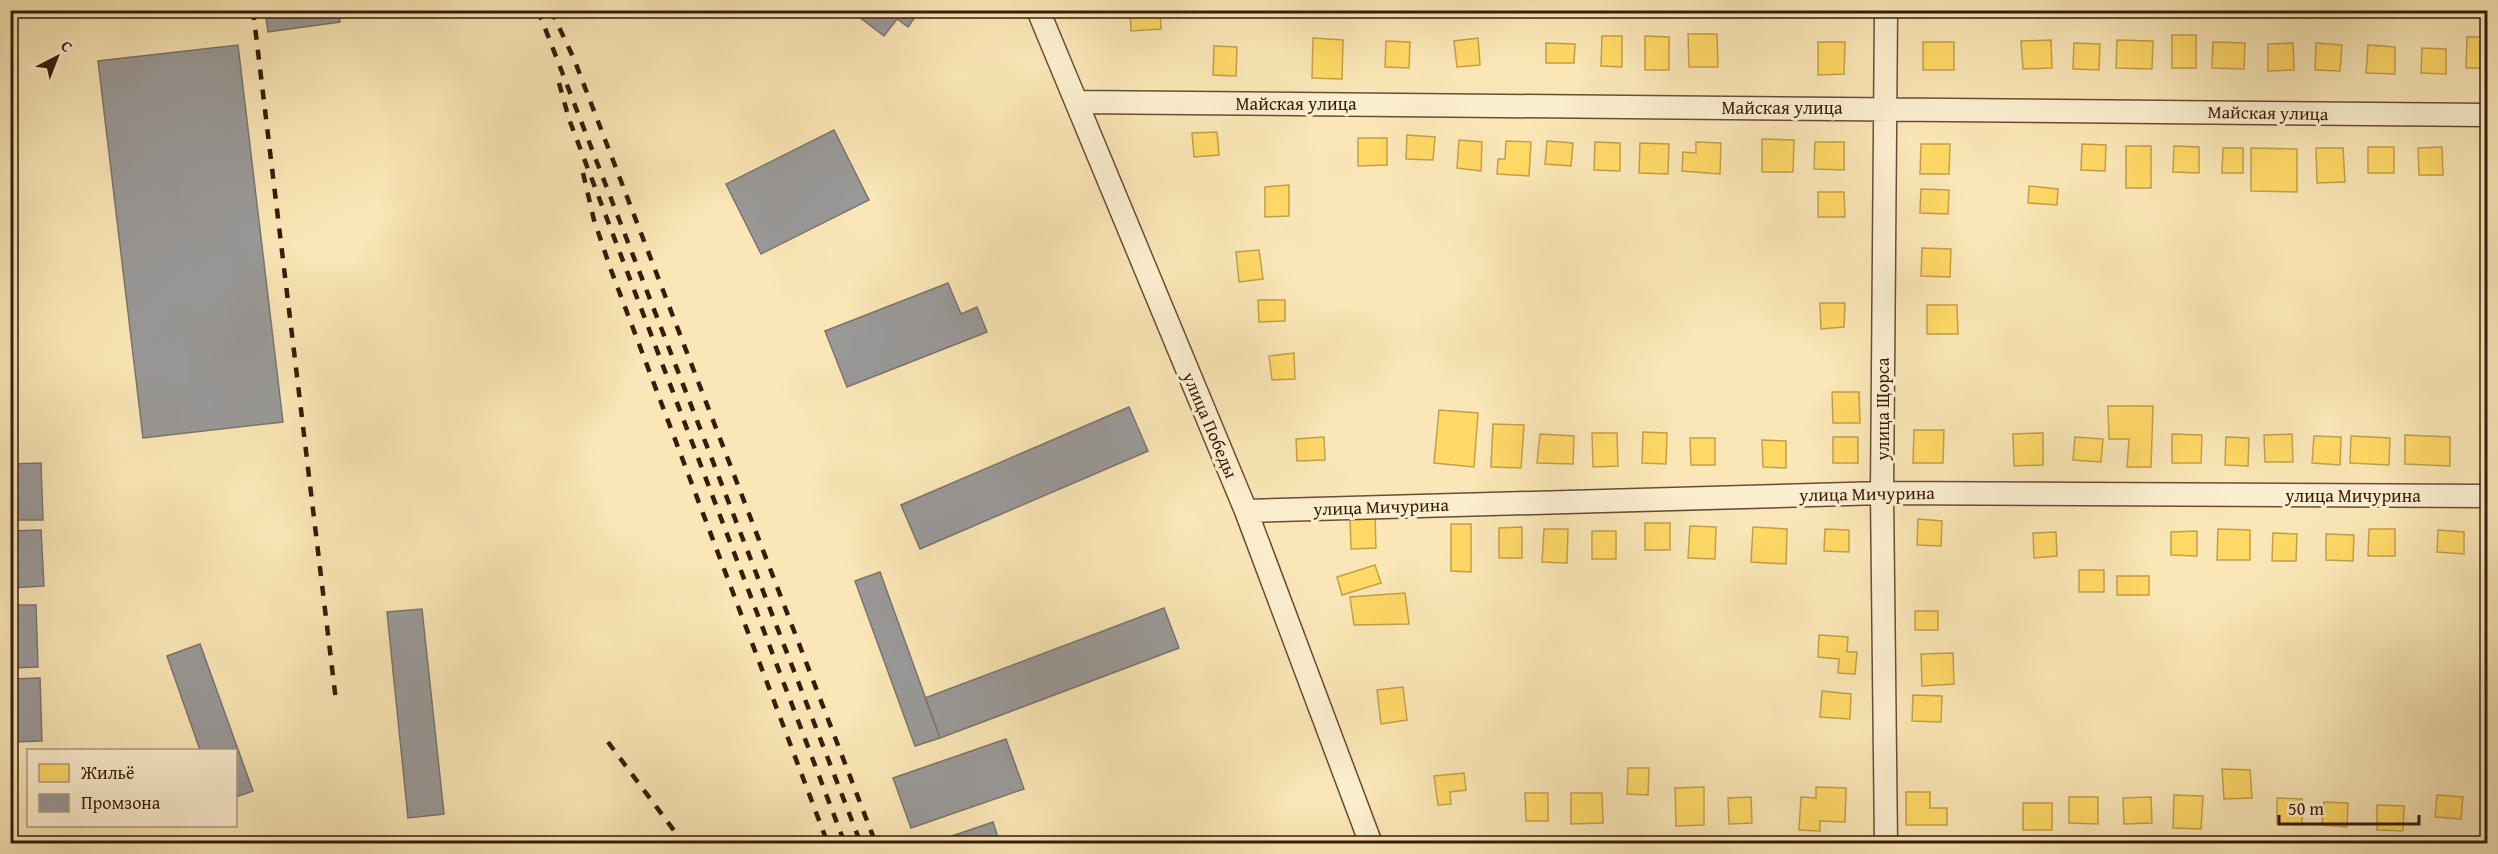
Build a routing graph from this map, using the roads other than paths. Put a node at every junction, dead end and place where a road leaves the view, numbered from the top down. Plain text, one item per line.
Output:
1 (1038, 10) edge
2 (1886, 10) edge
3 (1077, 102) junction
4 (1885, 109) junction
5 (2487, 115) edge
6 (1882, 493) junction
7 (2487, 496) edge
8 (1246, 511) junction
9 (1371, 843) edge
10 (1886, 843) edge

1 - 3 street, улица Победы
2 - 4 street, улица Щорса
3 - 4 street, Майская улица
3 - 8 street, улица Победы
4 - 5 street, Майская улица
4 - 6 street, улица Щорса
6 - 7 street, улица Мичурина
6 - 8 street, улица Мичурина
6 - 10 street, улица Щорса
8 - 9 street, улица Победы

